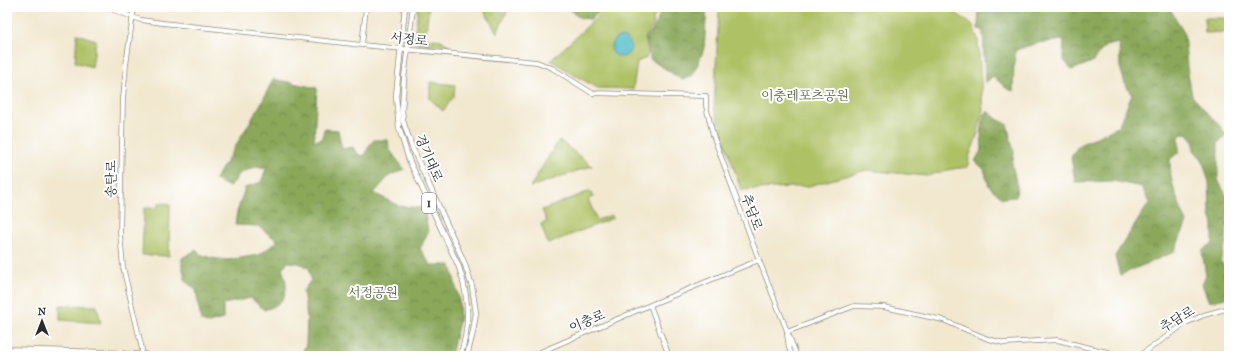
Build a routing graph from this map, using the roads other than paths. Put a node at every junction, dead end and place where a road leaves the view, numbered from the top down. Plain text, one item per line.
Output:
1 (105, 7) edge
2 (134, 7) edge
3 (366, 7) edge
4 (405, 7) edge
5 (413, 7) edge
6 (132, 17) junction
7 (362, 45) junction
8 (401, 48) junction
9 (407, 49) junction
10 (706, 96) joint
11 (759, 260) junction
12 (650, 305) junction
13 (1229, 308) edge
14 (787, 332) junction
15 (7, 349) edge
16 (7, 353) edge
17 (143, 354) edge
18 (105, 356) edge
19 (460, 356) edge
20 (467, 356) edge
21 (531, 356) edge
22 (669, 356) edge
23 (792, 356) edge
24 (797, 356) edge
25 (1124, 356) edge
26 (1139, 356) edge

1 - 6 street, 서정로
2 - 6 street, 송탄로
3 - 7 street
4 - 8 main road, 경기대로 / 1
5 - 9 main road, 경기대로 / 1
6 - 7 street, 서정로
6 - 17 street, 송탄로
7 - 8 street, 서정로
8 - 9 street, 서정로
8 - 19 main road, 경기대로 / 1
9 - 10 street, 서정로
9 - 20 main road, 경기대로 / 1
10 - 11 street, 추담로
11 - 12 street, 이충로
11 - 14 street, 추담로
12 - 21 street, 이충로
12 - 22 street
13 - 26 street, 추담로
14 - 23 street, 추담로
14 - 24 street, 추담로
14 - 25 street
15 - 17 street
16 - 18 street

